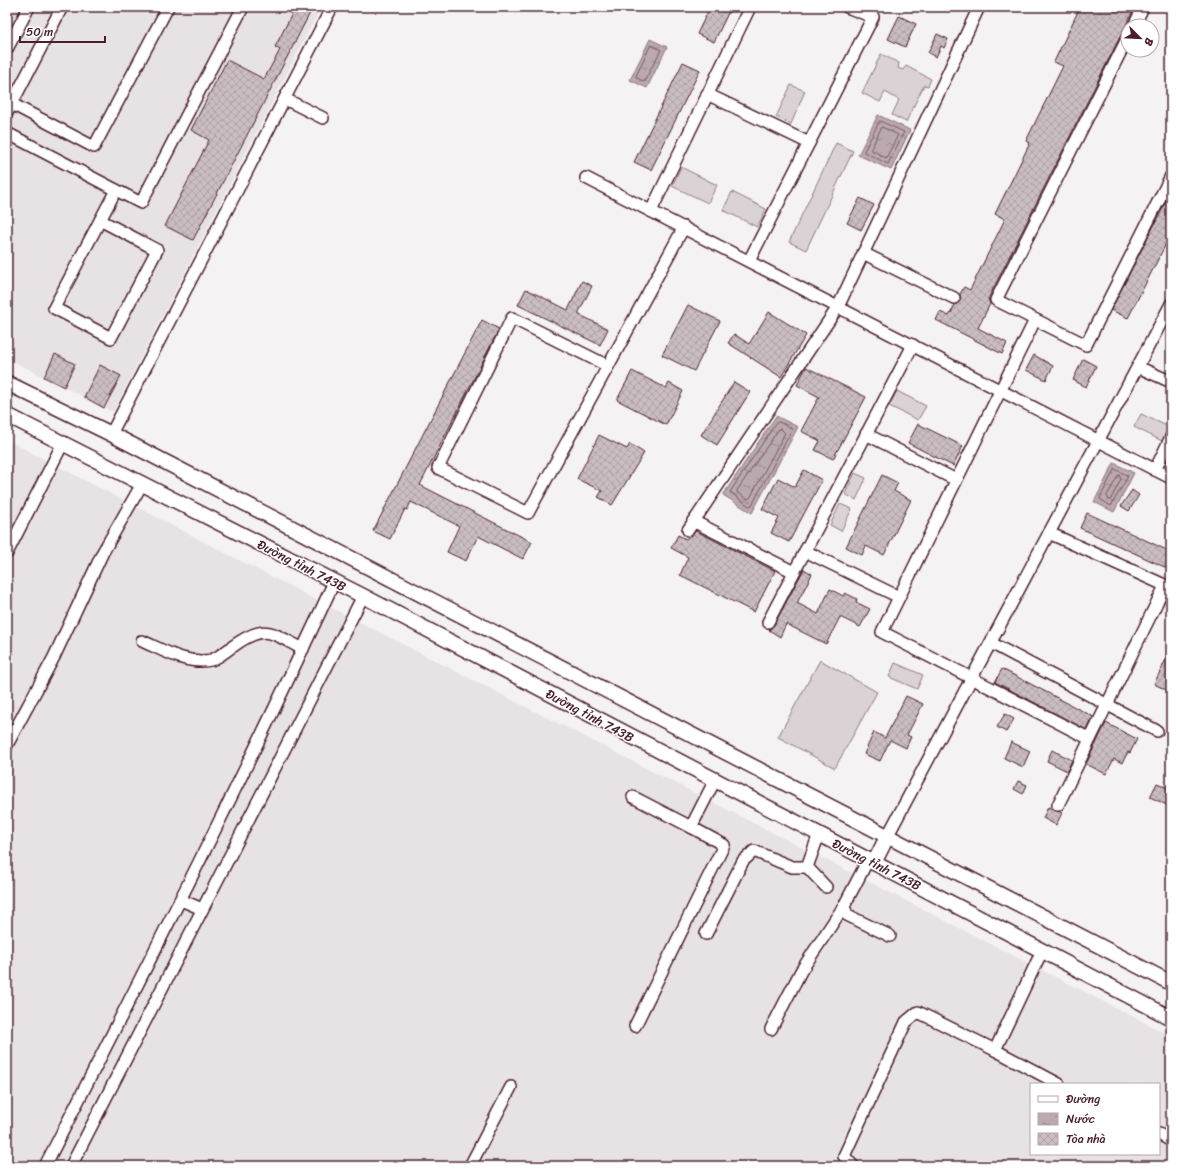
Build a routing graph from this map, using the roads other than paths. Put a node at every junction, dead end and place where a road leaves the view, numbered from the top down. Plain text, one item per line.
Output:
1 (29, 7) edge
2 (62, 7) edge
3 (168, 7) edge
4 (244, 7) edge
5 (332, 7) edge
6 (750, 7) edge
7 (847, 7) edge
8 (979, 7) edge
9 (1143, 7) edge
10 (1138, 18) edge
11 (7, 48) edge
12 (1120, 53) edge
13 (707, 94) junction
14 (285, 99) junction
15 (9, 108) edge
16 (323, 118) dead end
17 (7, 133) edge
18 (809, 143) junction
19 (1171, 176) edge
20 (586, 178) dead end
21 (116, 190) junction
22 (651, 210) junction
23 (100, 220) junction
24 (684, 227) junction
25 (863, 253) junction
26 (749, 261) junction
27 (954, 298) dead end
28 (1171, 304) edge
29 (838, 307) junction
30 (1035, 320) junction
31 (913, 345) junction
32 (608, 366) junction
33 (1138, 367) junction
34 (1167, 380) dead end
35 (7, 383) edge
36 (1000, 391) junction
37 (7, 414) edge
38 (111, 434) junction
39 (866, 434) junction
40 (1171, 437) edge
41 (1099, 441) junction
42 (63, 443) junction
43 (1155, 470) junction
44 (1171, 478) edge
45 (956, 480) junction
46 (142, 484) junction
47 (1049, 533) junction
48 (805, 551) junction
49 (7, 553) edge
50 (794, 572) junction
51 (334, 582) junction
52 (1168, 587) edge
53 (362, 596) junction
54 (898, 598) junction
55 (768, 622) dead end
56 (142, 641) dead end
57 (991, 643) junction
58 (303, 649) junction
59 (972, 678) junction
60 (1107, 704) junction
61 (1157, 731) dead end
62 (1090, 739) junction
63 (7, 745) edge
64 (715, 780) junction
65 (633, 797) dead end
66 (1058, 805) dead end
67 (691, 827) junction
68 (819, 834) junction
69 (887, 837) junction
70 (871, 861) junction
71 (807, 867) junction
72 (826, 887) dead end
73 (181, 900) junction
74 (844, 906) junction
75 (202, 909) junction
76 (706, 934) dead end
77 (890, 936) dead end
78 (1042, 950) junction
79 (1171, 983) edge
80 (1171, 1018) edge
81 (635, 1026) dead end
82 (771, 1029) dead end
83 (995, 1050) junction
84 (1057, 1083) edge
85 (511, 1087) dead end
86 (1160, 1134) edge
87 (1171, 1140) edge
88 (844, 1156) junction
89 (45, 1166) edge
90 (71, 1166) edge
91 (470, 1166) edge
92 (838, 1166) edge
93 (853, 1166) edge

1 - 11 street
2 - 15 street
3 - 15 street
4 - 21 street
5 - 14 street
6 - 13 street
7 - 18 street
8 - 25 street
9 - 10 street
12 - 30 street
13 - 18 street
13 - 22 street
14 - 16 street
14 - 38 street
17 - 21 street
18 - 26 street
19 - 30 street
20 - 22 street
21 - 23 street
22 - 24 street
23 - 23 street
24 - 26 street
24 - 32 street
25 - 27 street
25 - 29 street
26 - 29 street
28 - 33 street
29 - 31 street
29 - 50 street
30 - 36 street
31 - 36 street
31 - 39 street
32 - 32 street
33 - 34 street
33 - 41 street
35 - 38 main road
36 - 41 street
36 - 45 street
37 - 42 main road, Đường tỉnh 743B
38 - 69 main road
39 - 45 street
39 - 48 street
40 - 43 street
41 - 43 street
41 - 47 street
42 - 46 main road, Đường tỉnh 743B
42 - 49 street
43 - 44 street
45 - 54 street
46 - 51 main road, Đường tỉnh 743B
46 - 63 street
47 - 52 street
47 - 57 street
48 - 50 street
48 - 54 street
50 - 55 street
51 - 53 main road, Đường tỉnh 743B
51 - 58 street
52 - 60 street
53 - 64 main road, Đường tỉnh 743B
53 - 75 street
54 - 59 street
56 - 58 street
57 - 59 street
57 - 60 street
58 - 73 street
59 - 62 street
59 - 69 street
60 - 61 street
60 - 62 street
62 - 66 street
64 - 67 street
64 - 68 main road, Đường tỉnh 743B
65 - 67 street
67 - 81 street
68 - 70 main road, Đường tỉnh 743B
68 - 71 street
69 - 70 main road
69 - 79 main road
70 - 74 street
70 - 78 main road, Đường tỉnh 743B
71 - 72 street
71 - 76 street
73 - 75 street
73 - 89 street
74 - 77 street
74 - 82 street
75 - 90 street
78 - 80 main road, Đường tỉnh 743B
78 - 83 street
83 - 84 street
83 - 88 street
85 - 91 street
86 - 87 street
88 - 92 street
88 - 93 street

